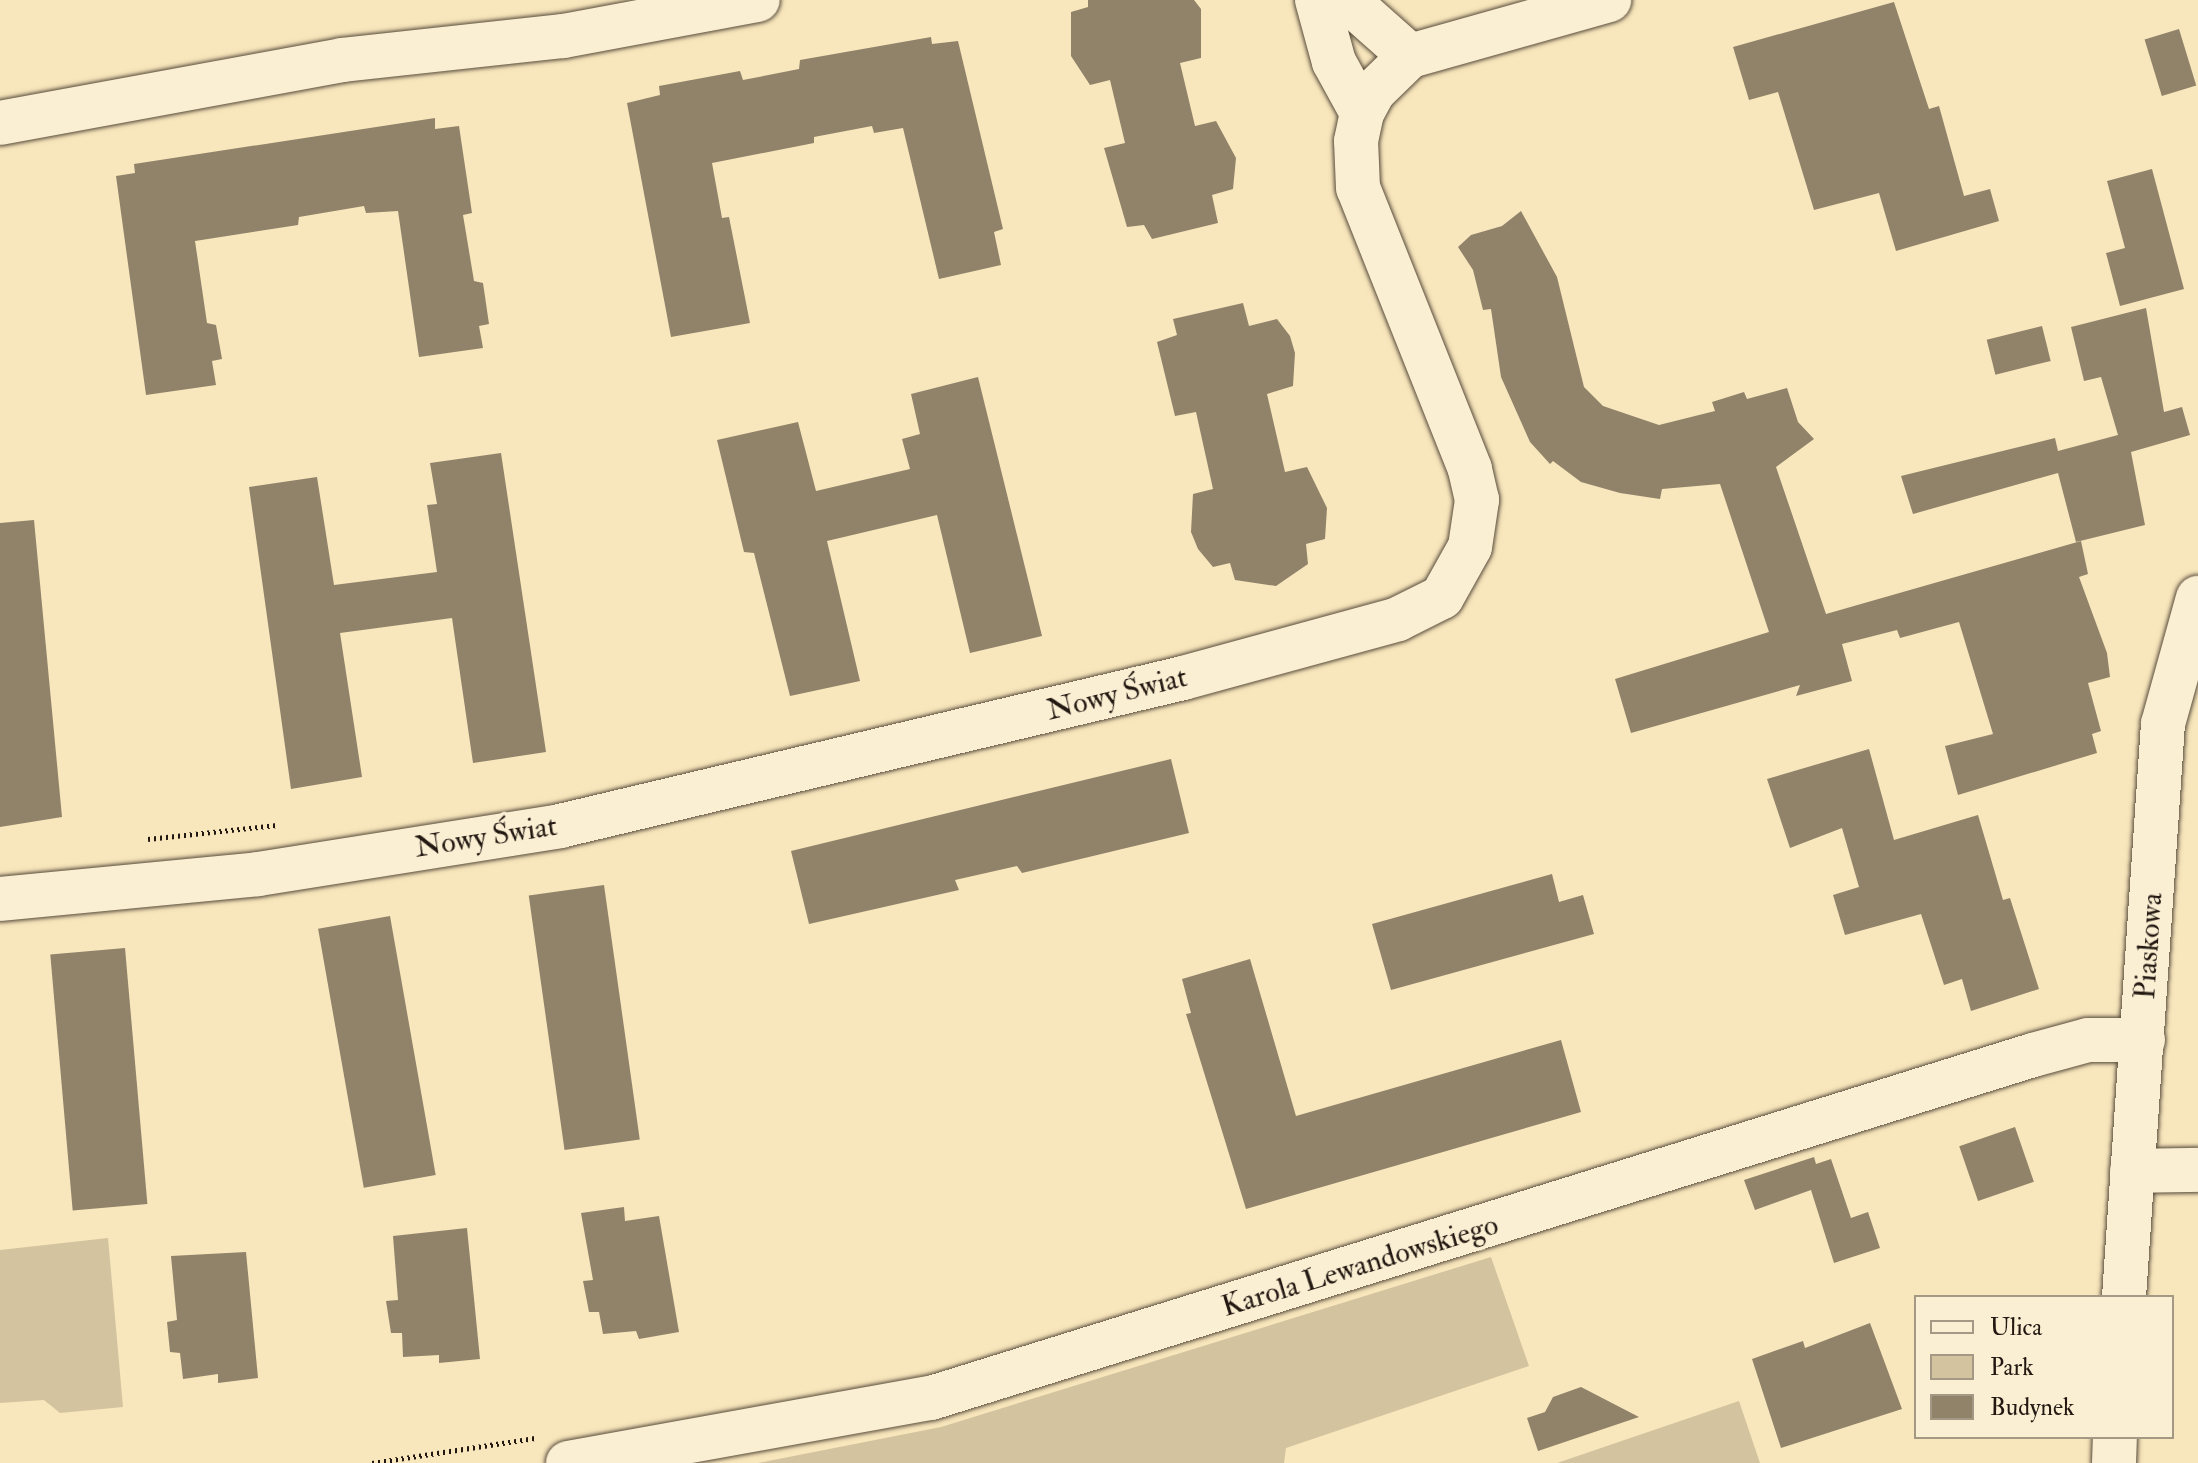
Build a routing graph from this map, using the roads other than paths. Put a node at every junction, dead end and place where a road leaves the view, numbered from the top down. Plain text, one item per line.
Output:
1 (758, 0) edge
2 (1317, 0) edge
3 (1347, 0) edge
4 (1609, 0) edge
5 (1410, 56) junction
6 (1362, 113) junction
7 (0, 123) edge
8 (2198, 598) edge
9 (0, 899) edge
10 (2143, 1040) junction
11 (2198, 1170) edge
12 (2132, 1171) junction
13 (2124, 1295) edge
14 (2115, 1439) edge
15 (568, 1463) edge
16 (2114, 1463) edge

1 - 7 street
2 - 6 street
3 - 5 street
4 - 5 street, Nowy Świat
5 - 6 street, Nowy Świat
6 - 9 street, Nowy Świat
8 - 10 street, Piaskowa
10 - 12 street, Piaskowa
10 - 15 street, Karola Lewandowskiego
11 - 12 street
12 - 13 street, Piaskowa
14 - 16 street

